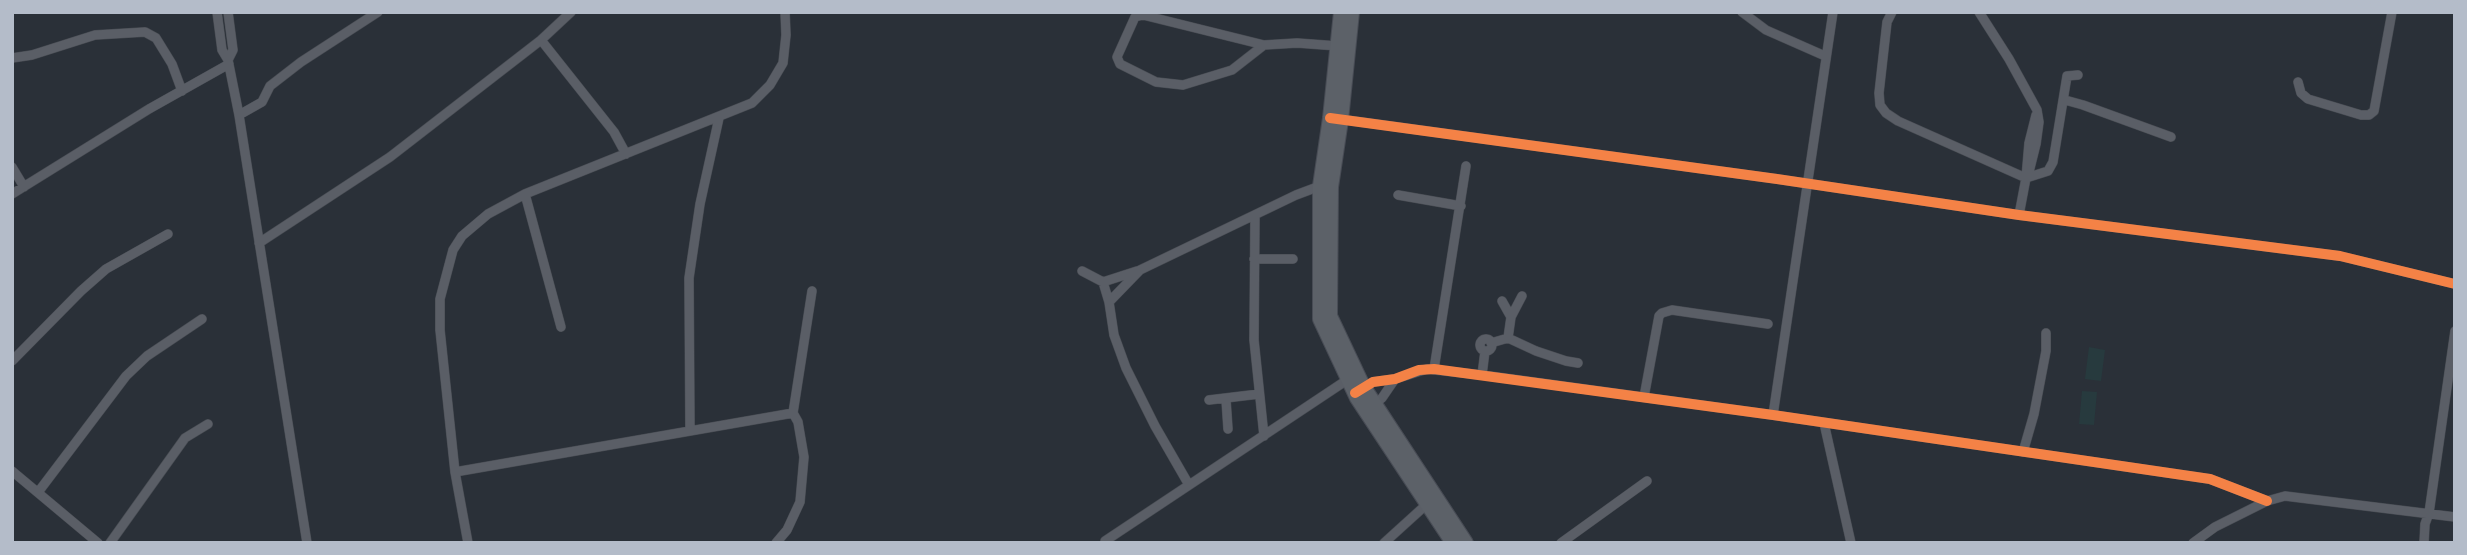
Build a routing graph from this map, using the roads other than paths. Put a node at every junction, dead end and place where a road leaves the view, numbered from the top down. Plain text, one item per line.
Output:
1 (217, 12) edge
2 (228, 12) edge
3 (378, 12) edge
4 (571, 12) edge
5 (785, 12) edge
6 (1341, 12) edge
7 (1352, 12) edge
8 (1742, 12) edge
9 (1833, 12) edge
10 (1892, 12) edge
11 (1979, 12) edge
12 (2392, 12) edge
13 (541, 40) junction
14 (1264, 45) junction
15 (1338, 46) junction
16 (1825, 56) junction
17 (12, 58) edge
18 (228, 62) junction
19 (2078, 75) dead end
20 (2298, 82) dead end
21 (182, 91) junction
22 (2065, 100) junction
23 (239, 115) junction
24 (719, 118) junction
25 (1336, 119) junction
26 (2171, 138) dead end
27 (626, 154) junction
28 (1466, 166) dead end
29 (12, 167) edge
30 (2026, 177) junction
31 (1807, 183) junction
32 (1320, 186) junction
33 (23, 187) junction
34 (12, 194) edge
35 (525, 194) junction
36 (1398, 195) dead end
37 (1461, 206) junction
38 (1255, 215) junction
39 (2019, 215) junction
40 (168, 234) dead end
41 (259, 243) junction
42 (1254, 259) junction
43 (1293, 259) dead end
44 (1140, 270) junction
45 (1082, 271) dead end
46 (1102, 282) junction
47 (2455, 284) edge
48 (812, 291) dead end
49 (1522, 296) dead end
50 (1502, 301) dead end
51 (1109, 302) junction
52 (1511, 317) junction
53 (202, 320) dead end
54 (1768, 324) dead end
55 (561, 327) dead end
56 (2455, 331) edge
57 (2046, 333) dead end
58 (1508, 338) junction
59 (12, 361) edge
60 (1578, 363) dead end
61 (1434, 369) junction
62 (1482, 375) junction
63 (1395, 379) junction
64 (1355, 386) junction
65 (1259, 394) junction
66 (1644, 397) junction
67 (1209, 400) dead end
68 (1226, 400) junction
69 (1370, 407) junction
70 (793, 413) junction
71 (1773, 415) junction
72 (1825, 423) junction
73 (208, 424) dead end
74 (1228, 429) dead end
75 (691, 430) junction
76 (1264, 436) junction
77 (2023, 452) junction
78 (12, 471) edge
79 (454, 472) junction
80 (1647, 481) dead end
81 (1189, 485) junction
82 (38, 491) junction
83 (2267, 501) junction
84 (1427, 504) junction
85 (2429, 513) junction
86 (2455, 517) edge
87 (1105, 541) edge
88 (777, 542) edge
89 (99, 543) edge
90 (110, 543) edge
91 (307, 543) edge
92 (468, 543) edge
93 (1384, 543) edge
94 (1453, 543) edge
95 (1466, 543) edge
96 (1562, 543) edge
97 (1851, 543) edge
98 (2193, 543) edge
99 (2424, 543) edge

1 - 18 street
2 - 18 street
3 - 23 street
4 - 13 street
5 - 24 street
6 - 15 main road
7 - 25 main road
8 - 16 street
9 - 16 street
10 - 30 street
11 - 30 street
12 - 20 street
13 - 27 street
13 - 41 street
14 - 14 street
14 - 15 street
15 - 25 main road
16 - 31 street
17 - 21 street
18 - 21 street
18 - 23 street
19 - 22 street
21 - 33 street
22 - 26 street
22 - 30 street
23 - 41 street
24 - 27 street
24 - 75 street
25 - 31 street
25 - 32 main road
25 - 64 main road
27 - 35 street
28 - 37 street
29 - 33 street
30 - 39 street
31 - 39 street
31 - 71 street
32 - 38 street
32 - 64 main road
33 - 34 street
35 - 55 street
35 - 79 street
36 - 37 street
37 - 61 street
38 - 42 street
38 - 44 street
39 - 47 street
40 - 59 street
41 - 91 street
42 - 43 street
42 - 65 street
44 - 46 street
44 - 51 street
45 - 46 street
46 - 51 street
48 - 70 street
49 - 52 street
50 - 52 street
51 - 81 street
52 - 58 street
53 - 82 street
54 - 66 street
56 - 85 street
57 - 77 street
58 - 60 street
58 - 62 street
61 - 62 street
61 - 63 street
62 - 66 street
63 - 64 street
63 - 69 street
64 - 69 main road
64 - 76 street
65 - 68 street
65 - 76 street
66 - 71 street
67 - 68 street
68 - 74 street
69 - 84 main road
69 - 95 main road
70 - 75 street
70 - 88 street
71 - 72 street
72 - 77 street
72 - 97 street
73 - 90 street
75 - 79 street
76 - 81 street
77 - 83 street
78 - 82 street
79 - 92 street
80 - 96 street
81 - 87 street
82 - 89 street
83 - 85 street
83 - 98 street
84 - 93 street
84 - 94 main road
85 - 86 street
85 - 99 street

